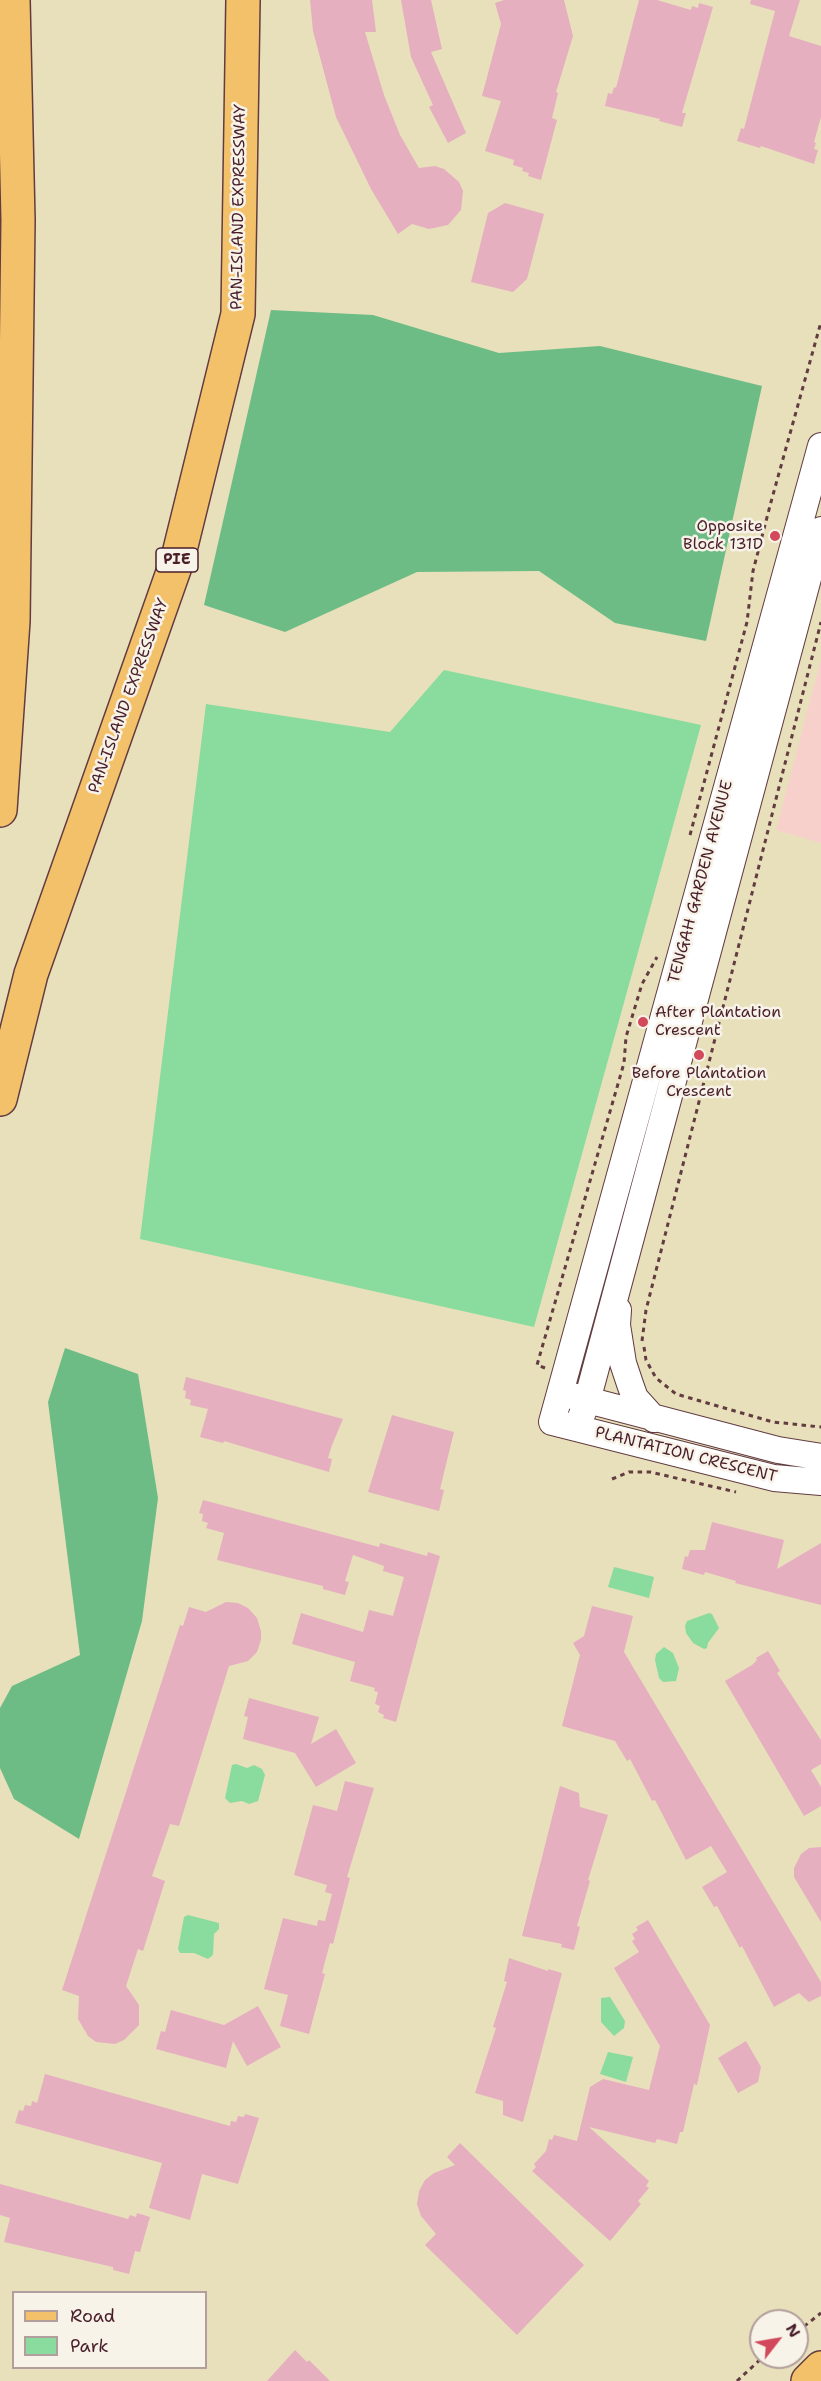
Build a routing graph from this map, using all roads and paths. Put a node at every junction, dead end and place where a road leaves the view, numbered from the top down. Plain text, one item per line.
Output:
1 (13, 0) edge
2 (243, 0) edge
3 (0, 303) edge
4 (821, 322) edge
5 (16, 356) junction
6 (821, 446) edge
7 (821, 530) edge
8 (821, 622) edge
9 (0, 810) edge
10 (688, 840) dead end
11 (658, 956) dead end
12 (0, 1099) edge
13 (619, 1280) junction
14 (537, 1365) dead end
15 (561, 1392) junction
16 (587, 1401) junction
17 (654, 1419) junction
18 (552, 1422) joint
19 (821, 1427) edge
20 (577, 1428) junction
21 (821, 1457) edge
22 (612, 1479) dead end
23 (821, 1482) edge
24 (746, 1494) dead end
25 (821, 2313) edge
26 (809, 2322) edge
27 (821, 2368) edge
28 (750, 2369) edge
29 (737, 2381) edge
30 (808, 2381) edge

1 - 5 main road
2 - 12 main road, PAN-ISLAND EXPRESSWAY / PIE
3 - 5 main road
4 - 10 path
5 - 9 main road
6 - 15 street, TENGAH GARDEN AVENUE
7 - 13 street, TENGAH GARDEN AVENUE
8 - 19 path
11 - 14 path
13 - 16 street, TENGAH GARDEN AVENUE
13 - 17 street
15 - 16 street, PLANTATION CRESCENT
15 - 18 street, TENGAH GARDEN AVENUE
16 - 17 street, PLANTATION CRESCENT
16 - 20 street, TENGAH GARDEN AVENUE
17 - 21 street, PLANTATION CRESCENT
18 - 20 street, PLANTATION CRESCENT
20 - 23 street, PLANTATION CRESCENT
22 - 24 path
25 - 26 path
27 - 30 main road
28 - 29 path

